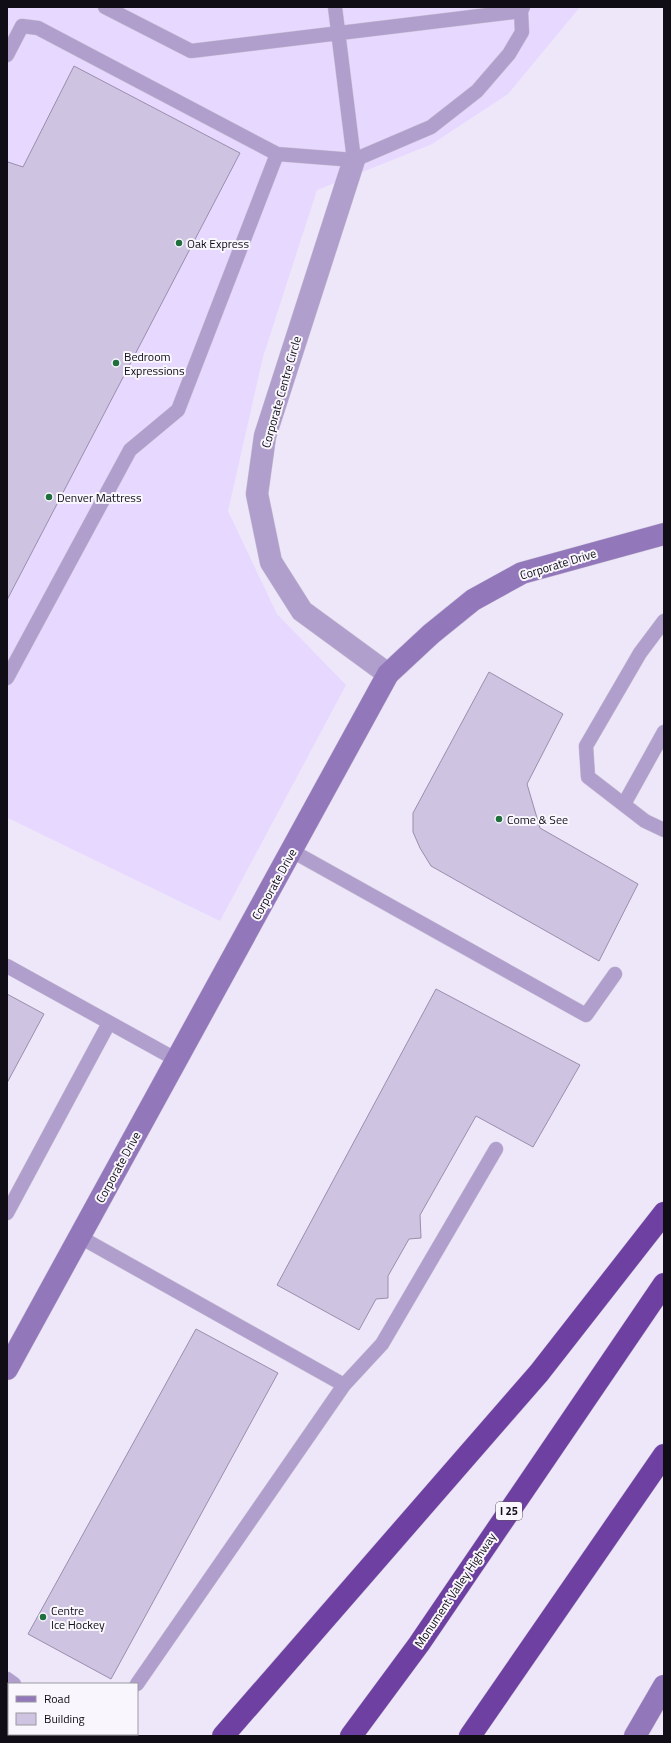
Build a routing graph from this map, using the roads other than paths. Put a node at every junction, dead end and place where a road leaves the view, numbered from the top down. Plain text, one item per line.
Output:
1 (106, 7) edge
2 (335, 7) edge
3 (522, 9) edge
4 (338, 33) junction
5 (7, 55) edge
6 (277, 154) junction
7 (354, 160) junction
8 (664, 534) edge
9 (664, 621) edge
10 (388, 674) junction
11 (7, 678) edge
12 (664, 732) edge
13 (624, 804) junction
14 (664, 830) edge
15 (292, 851) junction
16 (7, 966) edge
17 (615, 974) dead end
18 (109, 1023) junction
19 (177, 1060) junction
20 (496, 1149) dead end
21 (7, 1212) edge
22 (664, 1213) edge
23 (80, 1237) junction
24 (664, 1284) edge
25 (7, 1369) edge
26 (344, 1385) junction
27 (664, 1455) edge
28 (138, 1683) edge
29 (506, 1686) junction
30 (664, 1686) edge
31 (223, 1736) edge
32 (351, 1736) edge
33 (470, 1736) edge
34 (474, 1736) edge
35 (635, 1736) edge

1 - 4 lane
2 - 4 lane
3 - 4 lane
3 - 7 lane
4 - 7 lane
5 - 6 lane
6 - 7 lane
6 - 11 lane
7 - 10 street, Corporate Centre Circle
8 - 10 street, Corporate Drive
9 - 13 lane
10 - 15 street, Corporate Drive
12 - 13 lane
13 - 14 lane
15 - 17 lane
15 - 19 street, Corporate Drive
16 - 18 lane
18 - 19 lane
18 - 21 lane
19 - 23 street, Corporate Drive
20 - 26 lane
22 - 31 highway
23 - 25 street, Corporate Drive
23 - 26 lane
24 - 32 highway, Monument Valley Highway / I 25
26 - 28 lane
27 - 29 highway
29 - 33 highway
29 - 34 highway
30 - 35 street

